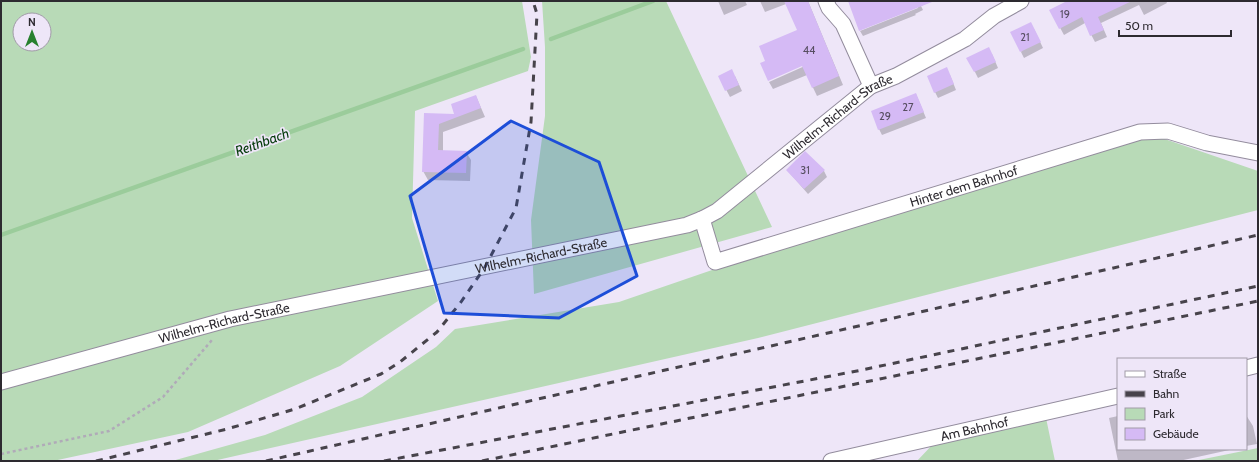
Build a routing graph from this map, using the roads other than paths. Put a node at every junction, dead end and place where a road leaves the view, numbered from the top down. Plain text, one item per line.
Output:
1 (826, 1) edge
2 (1021, 1) edge
3 (871, 86) junction
4 (1258, 153) edge
5 (702, 219) junction
6 (1258, 365) edge
7 (1247, 368) edge
8 (1, 382) edge
9 (1117, 396) edge
10 (831, 461) edge

1 - 3 street
2 - 3 street, Wilhelm-Richard-Straße
3 - 5 street, Wilhelm-Richard-Straße
4 - 5 street, Hinter dem Bahnhof
5 - 8 street, Wilhelm-Richard-Straße
6 - 7 street
9 - 10 street, Am Bahnhof

